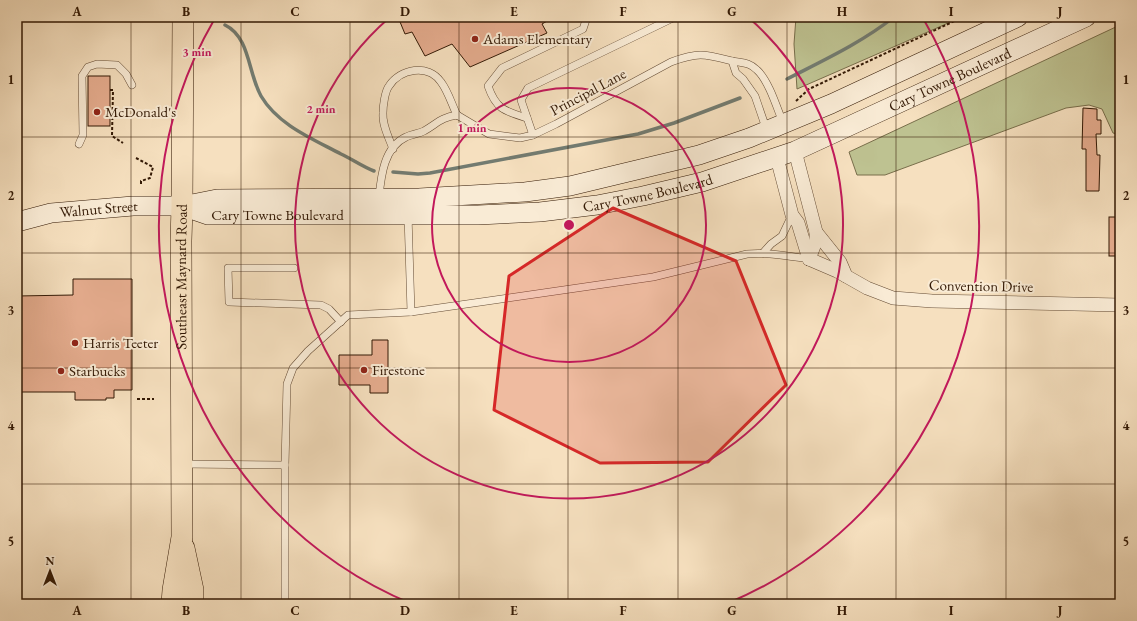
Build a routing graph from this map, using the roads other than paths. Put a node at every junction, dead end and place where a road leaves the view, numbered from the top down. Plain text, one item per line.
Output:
1 (183, 17) edge
2 (587, 17) edge
3 (675, 17) edge
4 (1018, 17) edge
5 (1086, 17) edge
6 (732, 61) junction
7 (132, 85) dead end
8 (457, 115) junction
9 (527, 118) junction
10 (775, 127) junction
11 (533, 135) junction
12 (78, 144) dead end
13 (393, 148) junction
14 (795, 151) junction
15 (776, 158) junction
16 (379, 198) junction
17 (182, 206) junction
18 (408, 215) junction
19 (792, 215) junction
20 (17, 222) edge
21 (816, 232) junction
22 (763, 252) junction
23 (809, 259) junction
24 (294, 268) dead end
25 (846, 276) junction
26 (1120, 305) edge
27 (411, 312) junction
28 (341, 322) junction
29 (182, 464) junction
30 (285, 465) junction
31 (182, 537) junction
32 (172, 604) edge
33 (193, 604) edge
34 (285, 604) edge

1 - 17 main road, Southeast Maynard Road
2 - 9 lane
3 - 9 lane
4 - 10 main road, Cary Towne Boulevard
5 - 14 main road, Cary Towne Boulevard
6 - 10 lane
6 - 10 lane, Principal Lane
6 - 11 lane, Principal Lane
7 - 12 lane
8 - 11 lane, Principal Lane
8 - 13 lane
8 - 13 lane
9 - 11 lane
10 - 14 main road
10 - 15 main road
10 - 16 main road, Cary Towne Boulevard
13 - 16 lane
14 - 15 main road, Cary Towne Boulevard
14 - 21 street
15 - 18 main road, Cary Towne Boulevard
15 - 19 street
16 - 17 main road, Cary Towne Boulevard
17 - 18 main road, Cary Towne Boulevard
17 - 20 main road, Walnut Street
17 - 29 main road, Southeast Maynard Road
18 - 27 lane
19 - 22 lane
19 - 23 street
21 - 23 street
21 - 25 street
22 - 23 lane
22 - 27 lane
23 - 25 street, Convention Drive
24 - 28 lane
25 - 26 street, Convention Drive
27 - 28 lane
28 - 30 lane
29 - 30 lane
29 - 31 main road, Southeast Maynard Road
30 - 34 lane
31 - 32 main road, Southeast Maynard Road
31 - 33 main road, Southeast Maynard Road

